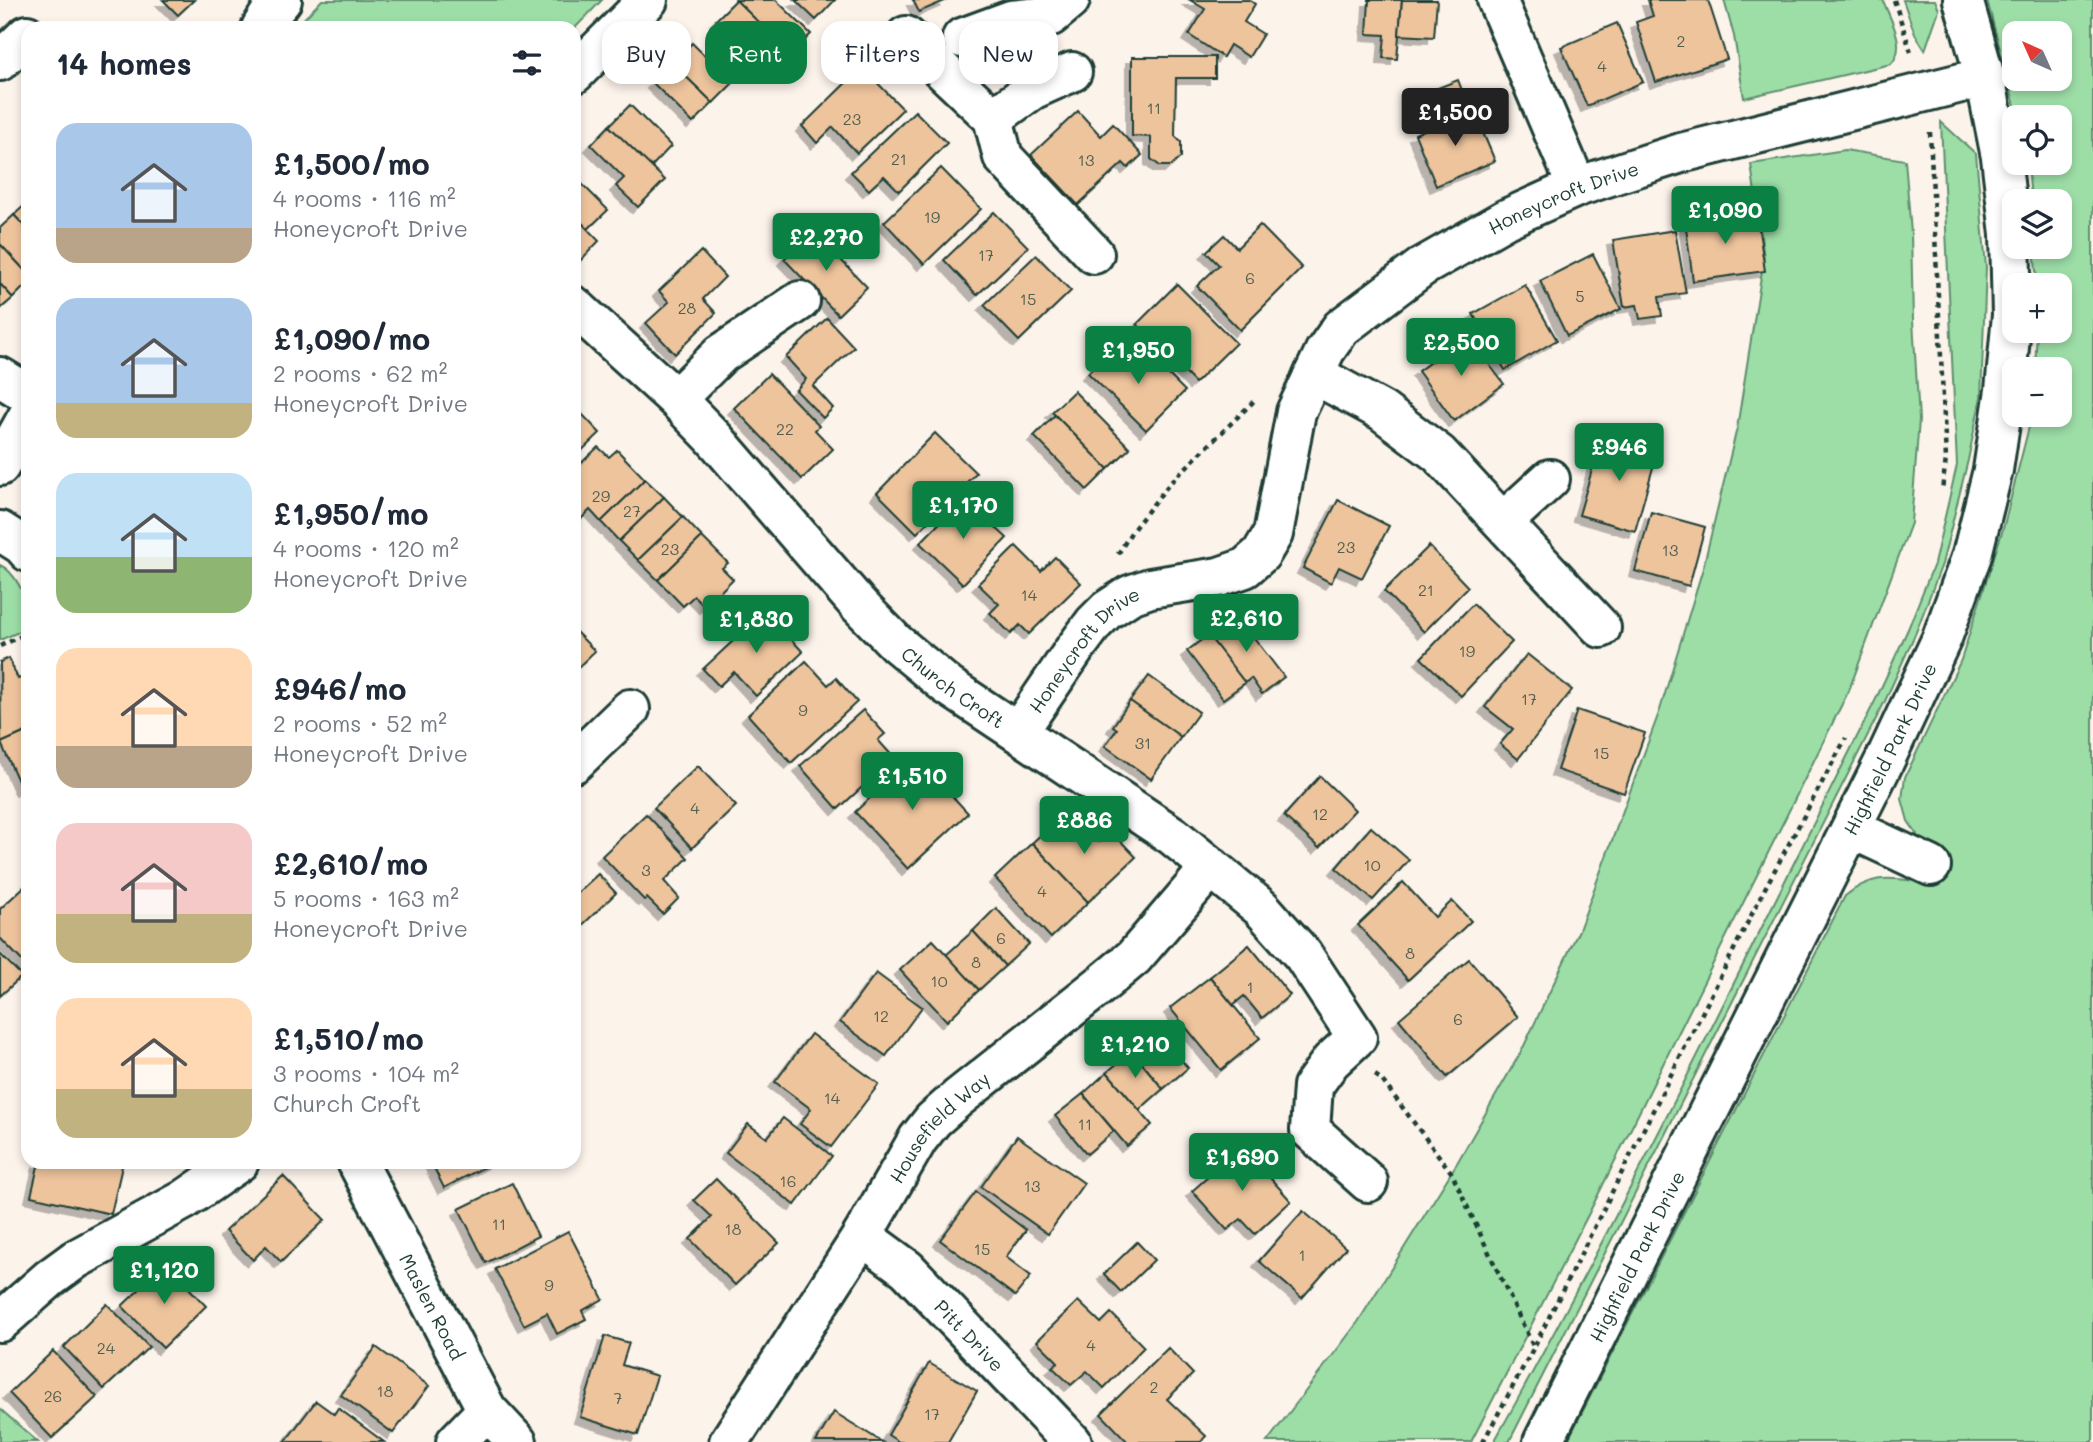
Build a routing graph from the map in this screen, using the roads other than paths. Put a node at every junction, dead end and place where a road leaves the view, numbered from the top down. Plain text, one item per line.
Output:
1 (282, 0) edge
2 (648, 0) edge
3 (1497, 0) edge
4 (1963, 0) edge
5 (1061, 8) edge
6 (265, 21) edge
7 (1008, 21) edge
8 (581, 67) edge
9 (945, 73) edge
10 (1985, 78) junction
11 (993, 118) junction
12 (1577, 187) junction
13 (1094, 254) dead end
14 (800, 301) dead end
15 (581, 312) edge
16 (1314, 374) junction
17 (0, 377) edge
18 (21, 390) edge
19 (676, 399) junction
20 (21, 428) edge
21 (0, 466) edge
22 (1550, 478) dead end
23 (1503, 522) junction
24 (0, 531) edge
25 (21, 544) edge
26 (1601, 628) dead end
27 (630, 709) dead end
28 (1018, 732) junction
29 (581, 756) edge
30 (1852, 829) junction
31 (1930, 866) dead end
32 (1211, 867) junction
33 (229, 1169) edge
34 (361, 1169) edge
35 (1368, 1182) dead end
36 (862, 1236) junction
37 (0, 1321) edge
38 (487, 1410) junction
39 (456, 1442) edge
40 (517, 1442) edge
41 (729, 1442) edge
42 (1072, 1442) edge
43 (1543, 1442) edge

1 - 6 street
2 - 8 street
3 - 12 street
4 - 10 street, Highfield Park Drive
5 - 7 street
5 - 11 street
9 - 11 street
10 - 12 street, Honeycroft Drive
10 - 30 street, Highfield Park Drive
11 - 13 street
12 - 16 street, Honeycroft Drive
14 - 19 street
15 - 19 street, Church Croft
16 - 23 street
16 - 28 street, Honeycroft Drive
17 - 18 street
19 - 28 street, Church Croft
20 - 21 street
22 - 23 street
23 - 26 street
24 - 25 street
27 - 29 street
28 - 32 street, Church Croft
30 - 31 street
30 - 43 street, Highfield Park Drive
32 - 35 street, Church Croft
32 - 36 street, Housefield Way
33 - 37 street
34 - 38 street, Maslen Road
36 - 41 street, Housefield Way
36 - 42 street, Pitt Drive
38 - 39 street
38 - 40 street, Maslen Road

